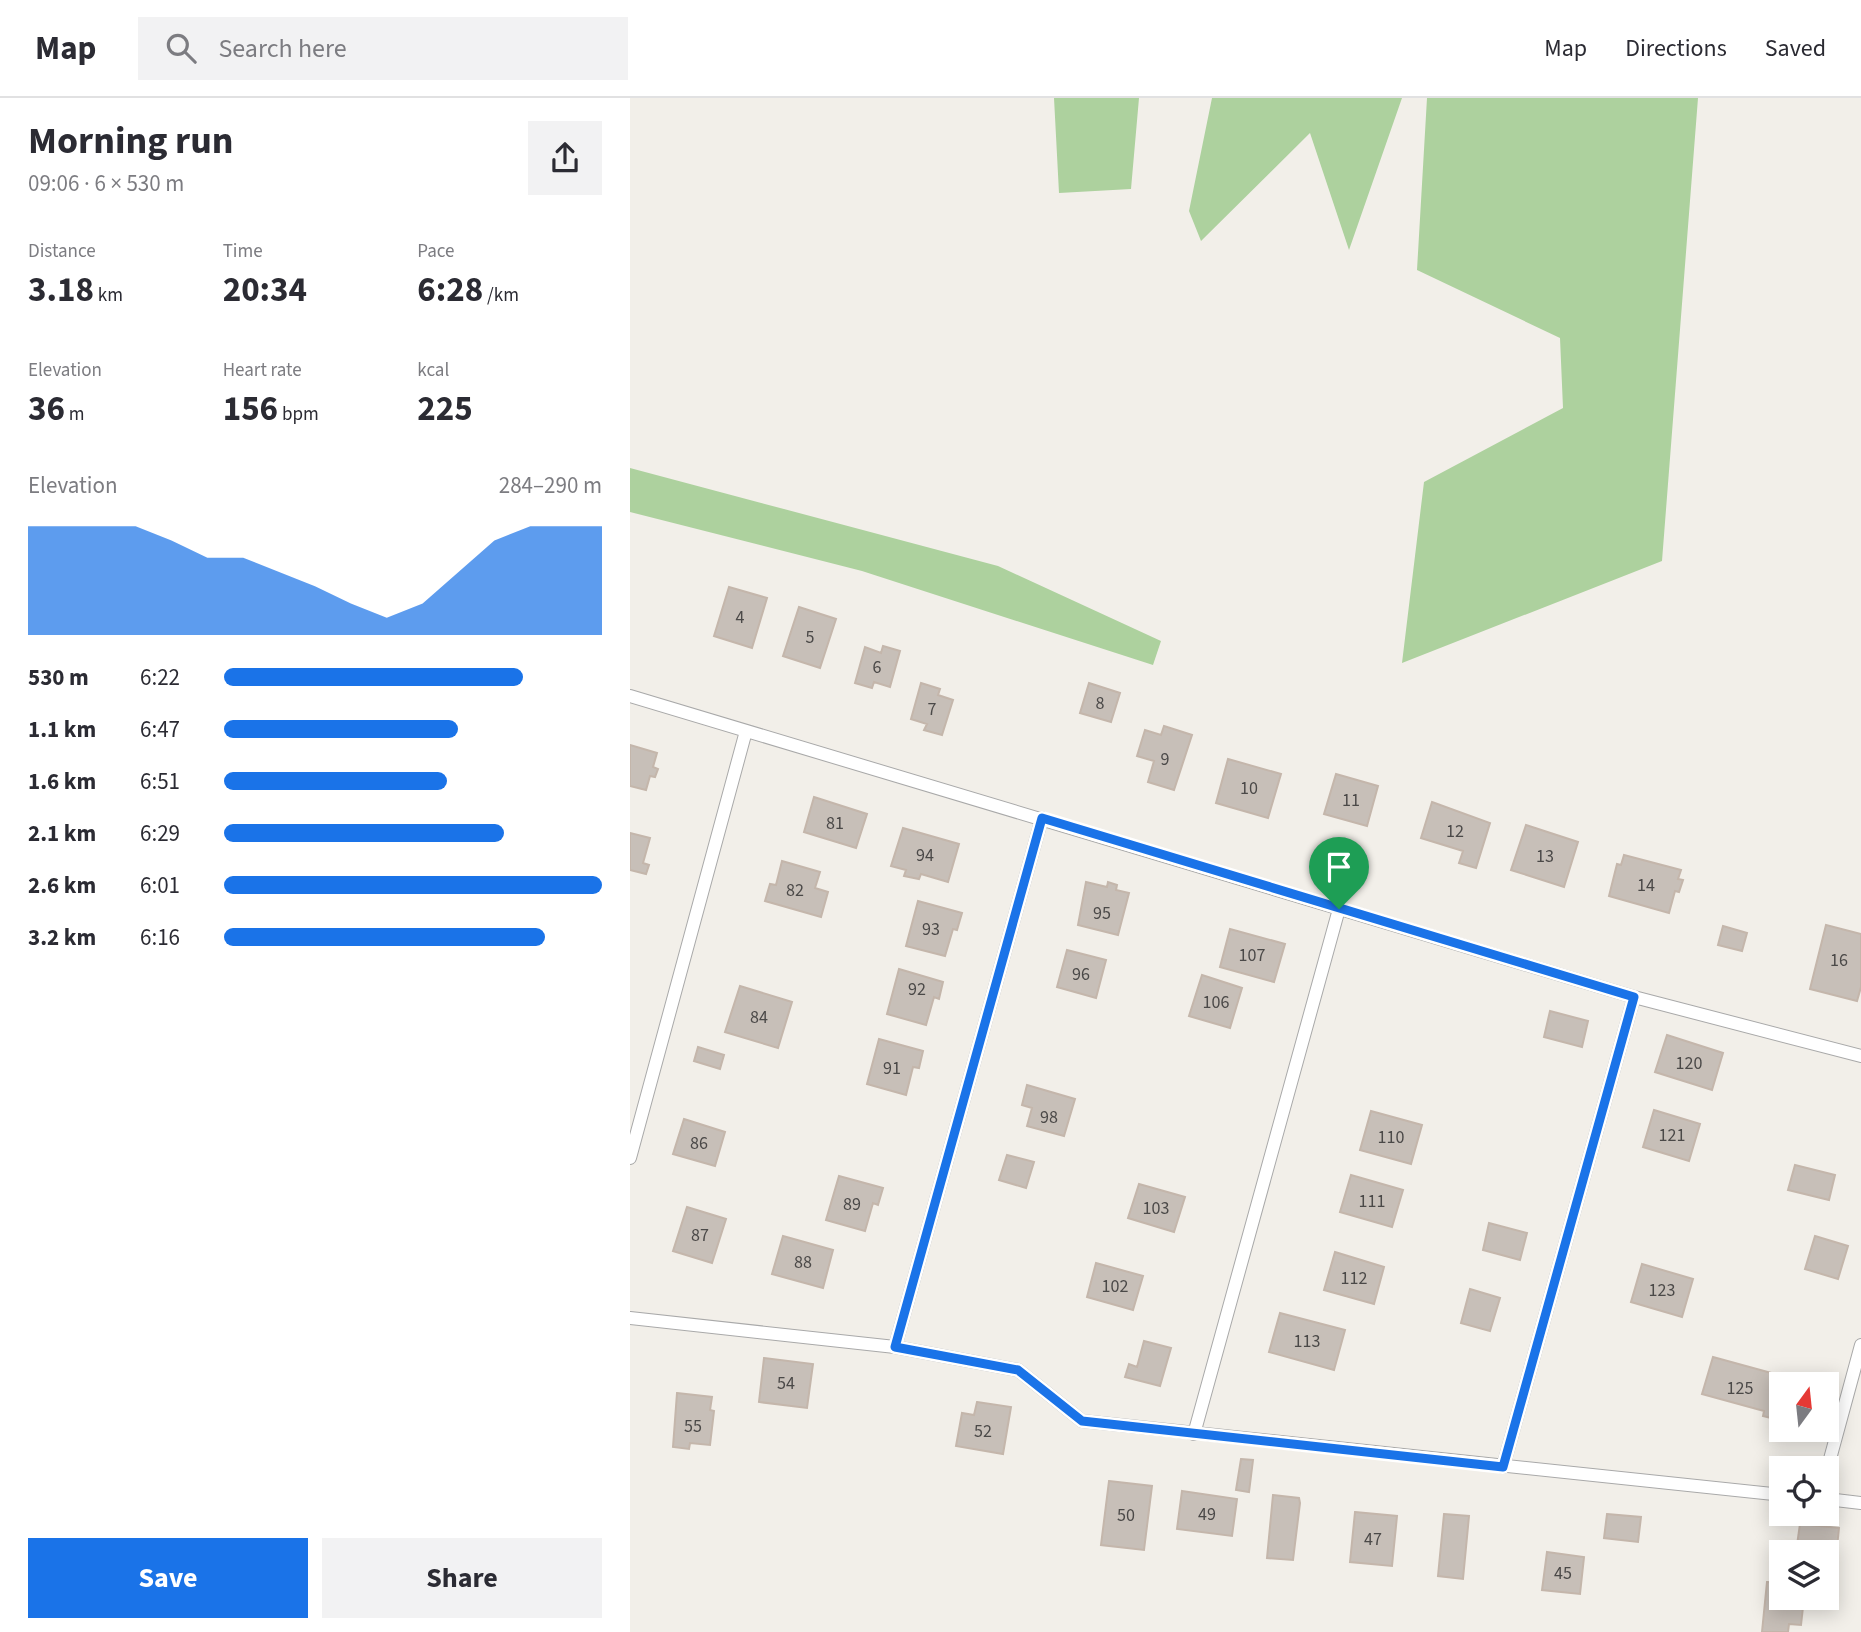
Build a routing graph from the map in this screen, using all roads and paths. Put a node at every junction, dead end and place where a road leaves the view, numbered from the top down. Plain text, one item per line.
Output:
1 (630, 696) edge
2 (746, 731) junction
3 (1042, 818) junction
4 (1339, 909) junction
5 (1634, 997) junction
6 (1861, 1056) edge
7 (630, 1158) edge
8 (630, 1318) edge
9 (1861, 1345) edge
10 (895, 1347) junction
11 (1195, 1434) junction
12 (1831, 1456) edge
13 (1503, 1467) junction
14 (1769, 1494) edge
15 (1839, 1500) edge
16 (1861, 1503) edge

1 - 2 lane
2 - 3 lane
2 - 7 lane
3 - 4 lane
3 - 10 lane
4 - 5 lane
4 - 11 lane
5 - 6 lane
5 - 13 lane
8 - 10 lane
9 - 12 lane
10 - 11 lane
11 - 13 lane
13 - 14 lane
15 - 16 lane

